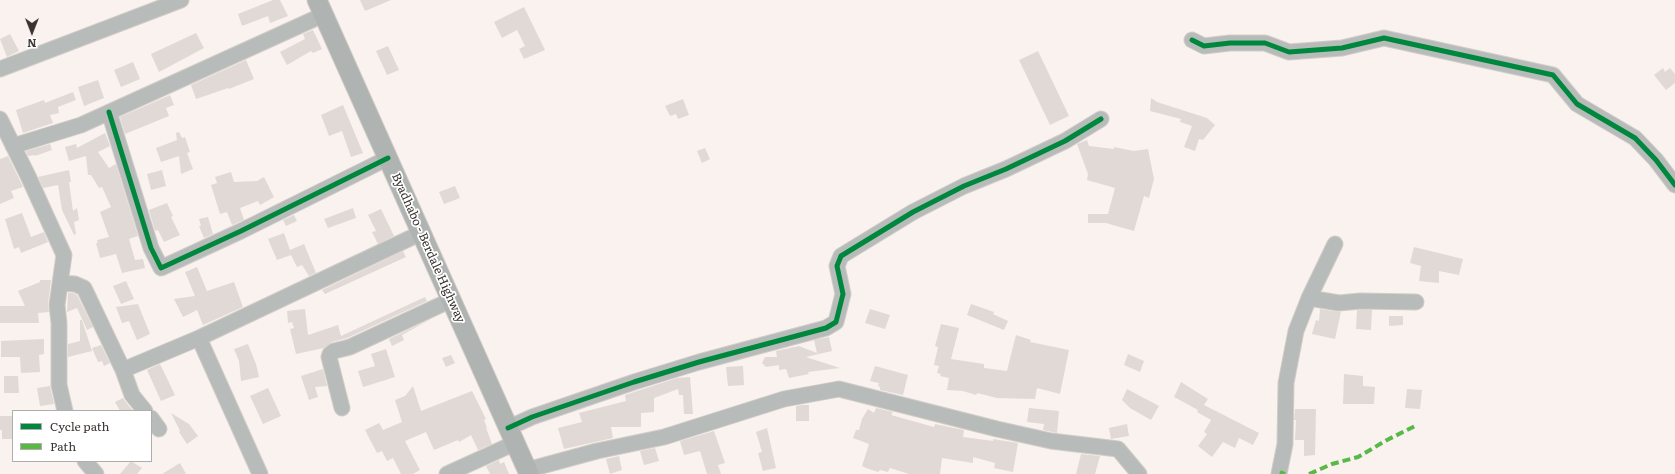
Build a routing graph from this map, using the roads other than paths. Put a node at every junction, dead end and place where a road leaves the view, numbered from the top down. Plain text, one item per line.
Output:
1 (181, 0) edge
2 (320, 7) edge
3 (1192, 40) dead end
4 (0, 69) edge
5 (109, 112) junction
6 (0, 119) edge
7 (1101, 119) dead end
8 (13, 146) junction
9 (388, 158) junction
10 (1675, 186) edge
11 (421, 233) junction
12 (1335, 244) dead end
13 (60, 283) junction
14 (1309, 298) junction
15 (451, 300) junction
16 (1416, 302) dead end
17 (199, 338) junction
18 (123, 370) junction
19 (342, 408) dead end
20 (65, 410) edge
21 (144, 410) edge
22 (512, 435) junction
23 (87, 462) edge
24 (528, 472) edge
25 (96, 474) edge
26 (260, 474) edge
27 (447, 474) edge
28 (1139, 474) edge
29 (1279, 474) edge

1 - 4 street
2 - 5 street
2 - 9 main road, Byadhabo - Berdale Highway
3 - 10 street
5 - 8 street
5 - 9 street
6 - 8 street
7 - 22 street
8 - 13 street
9 - 11 main road, Byadhabo - Berdale Highway
11 - 15 main road, Byadhabo - Berdale Highway
11 - 17 street
12 - 14 street
13 - 18 street
13 - 20 street
14 - 16 street
14 - 29 street
15 - 19 street
15 - 22 main road, Byadhabo - Berdale Highway
17 - 18 street
17 - 26 street
18 - 21 street
22 - 24 main road, Byadhabo - Berdale Highway
22 - 27 street
23 - 25 street
24 - 28 street

